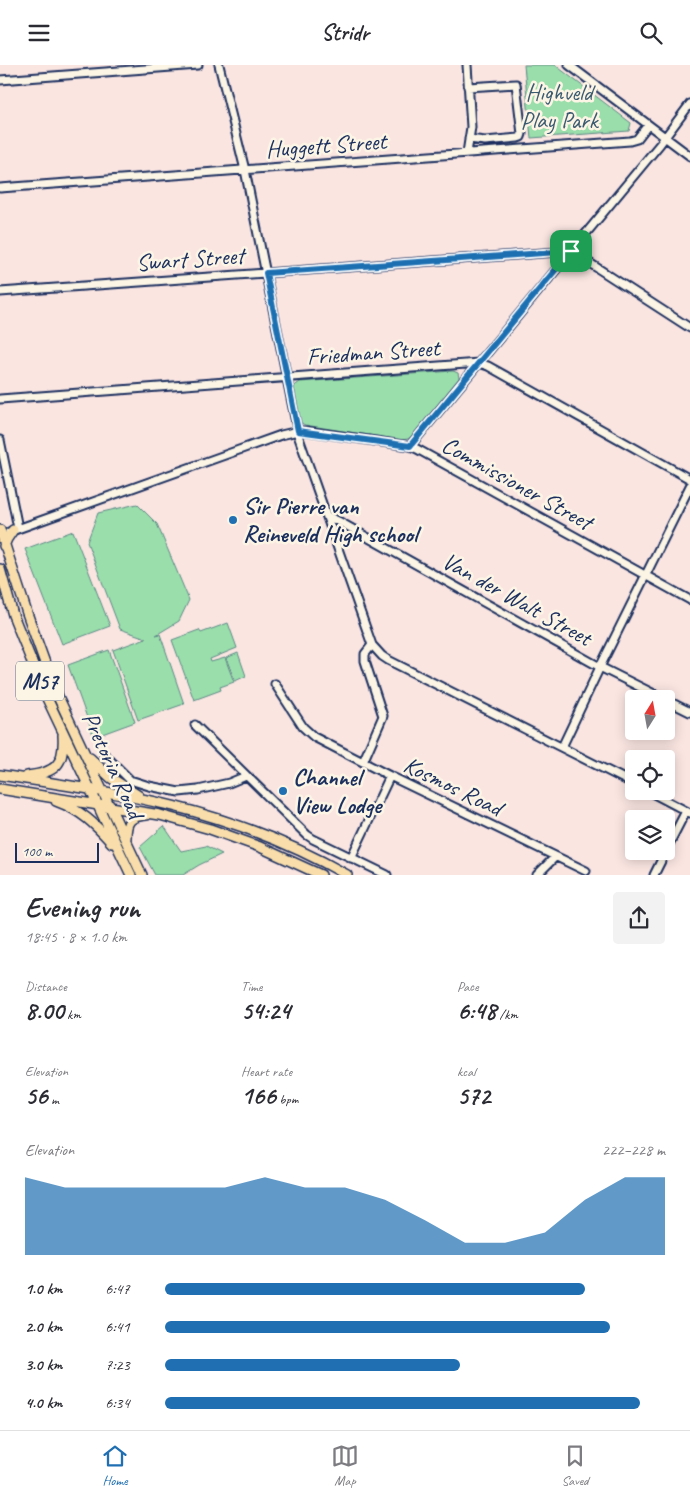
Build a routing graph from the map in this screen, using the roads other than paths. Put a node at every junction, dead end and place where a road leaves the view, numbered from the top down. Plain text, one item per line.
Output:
1 (198, 65) edge
2 (220, 65) edge
3 (466, 65) edge
4 (574, 66) edge
5 (0, 80) edge
6 (468, 87) junction
7 (690, 104) edge
8 (648, 125) junction
9 (665, 137) junction
10 (469, 139) junction
11 (467, 153) junction
12 (690, 156) edge
13 (245, 170) junction
14 (0, 188) edge
15 (571, 251) junction
16 (266, 273) junction
17 (0, 291) edge
18 (690, 328) edge
19 (479, 363) junction
20 (286, 378) junction
21 (0, 399) edge
22 (298, 431) junction
23 (0, 440) edge
24 (410, 446) junction
25 (690, 479) edge
26 (690, 486) edge
27 (326, 516) junction
28 (16, 529) junction
29 (0, 533) edge
30 (4, 545) junction
31 (0, 569) edge
32 (645, 576) junction
33 (690, 600) edge
34 (372, 645) junction
35 (600, 667) junction
36 (275, 684) dead end
37 (647, 690) edge
38 (675, 704) edge
39 (690, 712) edge
40 (195, 725) dead end
41 (63, 732) junction
42 (562, 747) junction
43 (85, 752) junction
44 (104, 754) dead end
45 (363, 761) junction
46 (0, 775) edge
47 (246, 776) junction
48 (390, 776) junction
49 (16, 777) junction
50 (625, 779) edge
51 (0, 789) edge
52 (90, 789) junction
53 (102, 791) junction
54 (35, 794) junction
55 (146, 799) junction
56 (665, 800) edge
57 (97, 804) junction
58 (110, 806) junction
59 (688, 812) edge
60 (160, 815) junction
61 (675, 835) edge
62 (126, 841) junction
63 (121, 853) junction
64 (351, 857) junction
65 (555, 857) junction
66 (662, 860) edge
67 (586, 871) dead end
68 (131, 875) edge
69 (142, 875) edge
70 (321, 875) edge
71 (347, 875) edge
72 (387, 875) edge
73 (537, 875) edge
74 (654, 875) edge

1 - 5 street
2 - 13 street
3 - 6 street
4 - 8 street
6 - 10 street
6 - 10 street
7 - 9 street
8 - 9 street
8 - 11 street, Huggett Street
9 - 12 street
9 - 15 street
10 - 11 street
11 - 13 street, Huggett Street
13 - 14 street, Huggett Street
13 - 16 street
15 - 16 street, Swart Street
15 - 18 street
15 - 19 street
16 - 17 street, Swart Street
16 - 20 street
19 - 20 street, Friedman Street
19 - 24 street
19 - 25 street, Friedman Street
20 - 21 street, Friedman Street
20 - 22 street
22 - 24 street, Commissioner Street
22 - 27 street
22 - 28 street, Commissioner Street
23 - 28 street
24 - 32 street, Commissioner Street
26 - 32 street
27 - 34 street
27 - 35 street, Van der Walt Street
28 - 29 street, Commissioner Street
28 - 30 main road
29 - 30 main road, Pretoria Road / M57
30 - 43 main road, Pretoria Road / M57
31 - 41 main road, Pretoria Road / M57
32 - 33 street, Commissioner Street
32 - 35 street
34 - 42 street
34 - 45 street
35 - 37 street, Van der Walt Street
35 - 42 street
36 - 45 street, Kosmos Road
38 - 39 street, Van der Walt Street
40 - 47 street
41 - 49 main road
41 - 52 main road, Pretoria Road / M57
42 - 50 street
43 - 53 main road, Pretoria Road / M57
43 - 55 main road
44 - 47 street
45 - 48 street, Kosmos Road
46 - 49 main road
47 - 64 street
48 - 64 street
48 - 65 street, Kosmos Road
49 - 52 main road
51 - 54 main road
52 - 53 main road
52 - 57 main road, Pretoria Road / M57
53 - 55 main road
53 - 58 main road, Pretoria Road / M57
54 - 57 main road
54 - 63 main road
55 - 71 main road
56 - 59 street
57 - 58 main road
57 - 63 main road, Pretoria Road / M57
58 - 60 main road
58 - 62 main road, Pretoria Road / M57
59 - 61 street
60 - 62 main road
60 - 70 main road
62 - 69 main road, Pretoria Road / M57
63 - 68 main road, Pretoria Road / M57
64 - 72 street
65 - 67 street, Kosmos Road
65 - 73 street
66 - 74 street

